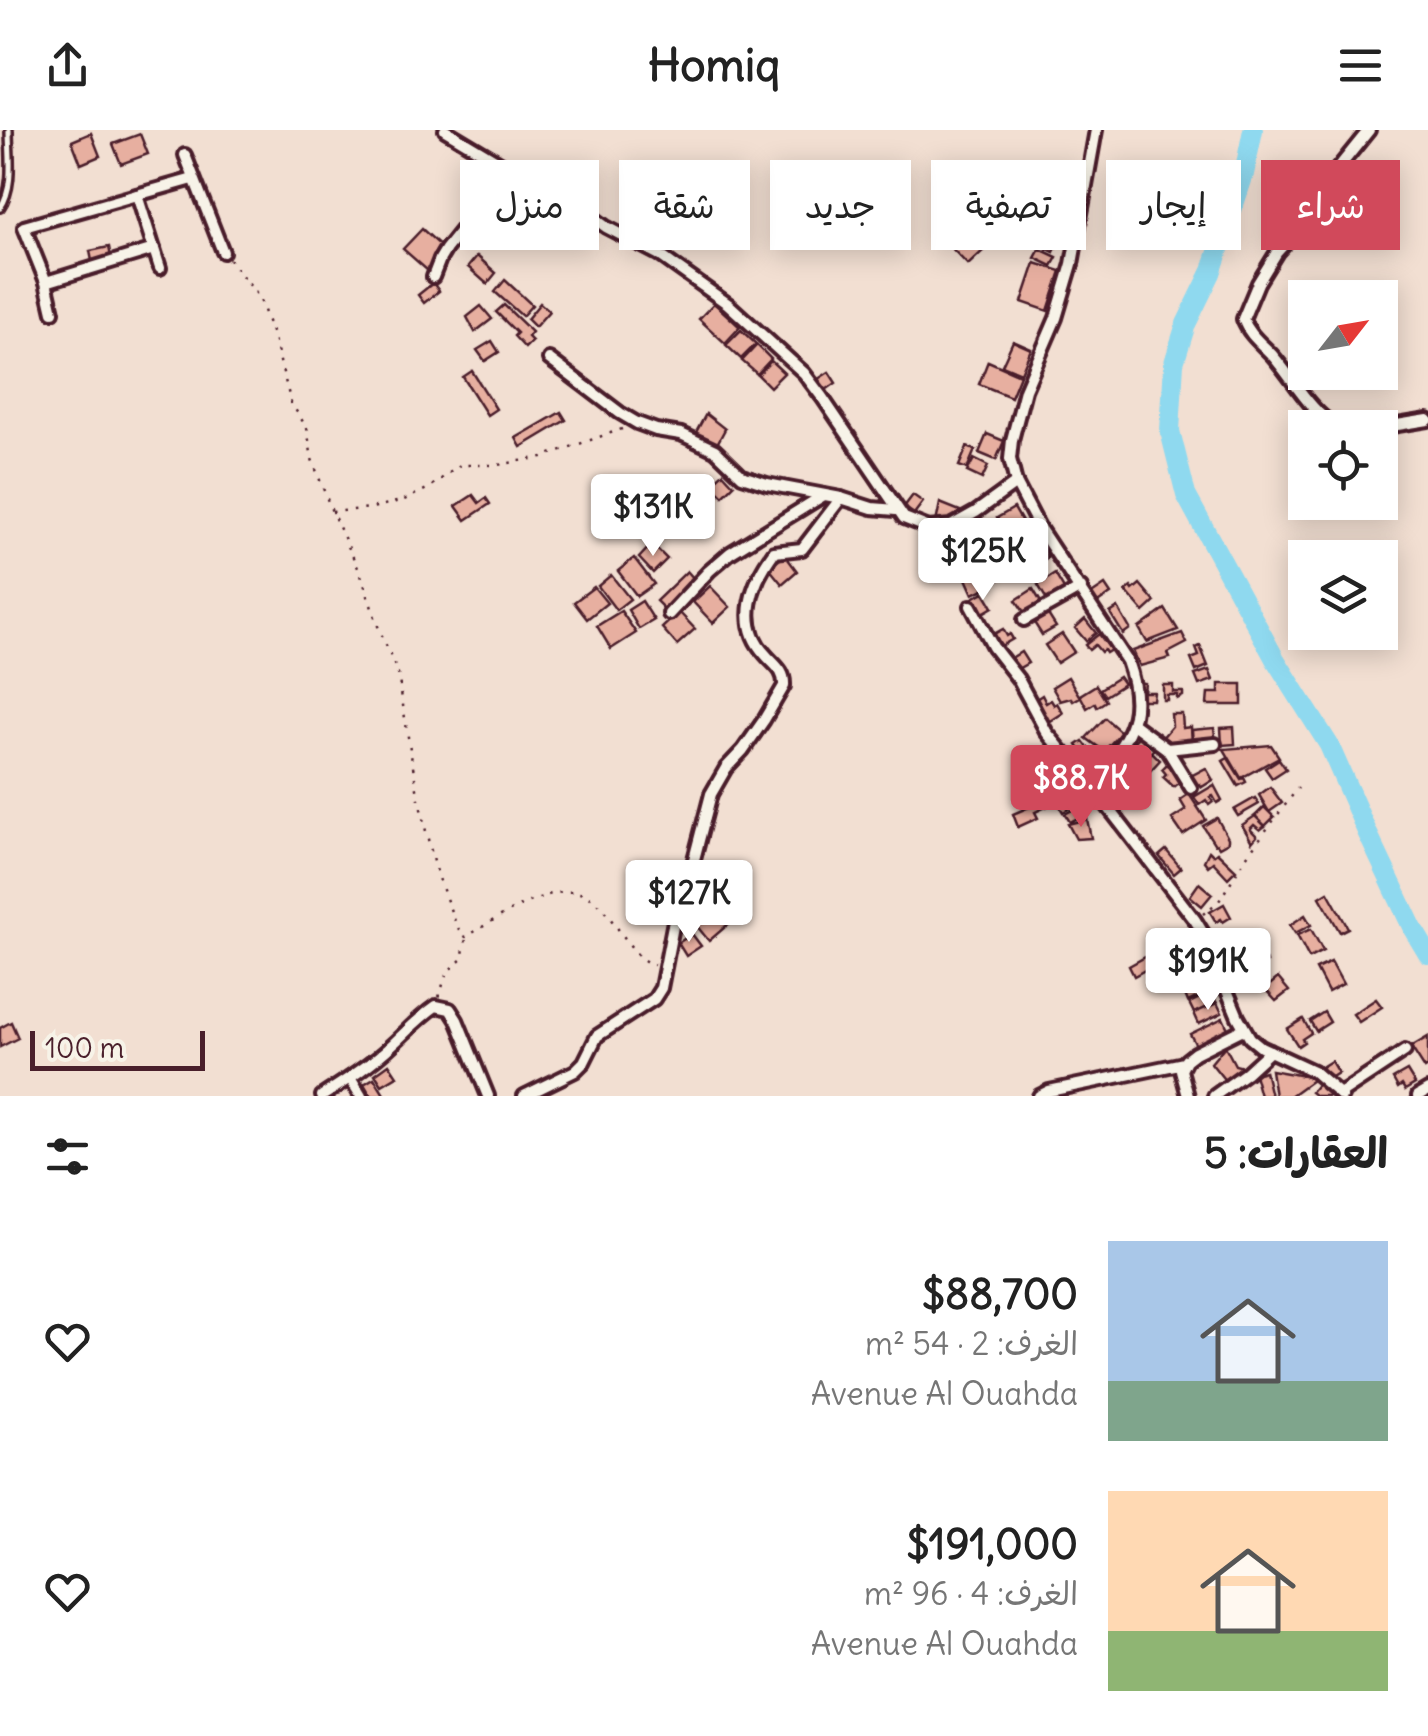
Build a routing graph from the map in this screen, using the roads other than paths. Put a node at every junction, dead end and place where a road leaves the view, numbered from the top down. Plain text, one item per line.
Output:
1 (9, 130) edge
2 (445, 130) edge
3 (1096, 130) edge
4 (1369, 130) edge
5 (185, 155) dead end
6 (495, 160) edge
7 (193, 179) junction
8 (137, 195) junction
9 (0, 208) edge
10 (599, 222) edge
11 (460, 232) edge
12 (154, 249) junction
13 (223, 252) road end
14 (160, 268) dead end
15 (434, 277) dead end
16 (46, 282) junction
17 (53, 312) dead end
18 (548, 359) dead end
19 (1316, 410) edge
20 (1428, 420) edge
21 (1398, 425) edge
22 (1016, 483) junction
23 (825, 495) junction
24 (841, 498) junction
25 (896, 510) junction
26 (1081, 588) junction
27 (971, 606) dead end
28 (669, 614) dead end
29 (1024, 620) dead end
30 (1133, 724) junction
31 (1216, 744) dead end
32 (1167, 748) junction
33 (1191, 788) dead end
34 (1094, 789) junction
35 (1244, 1029) junction
36 (1270, 1051) junction
37 (1404, 1051) dead end
38 (1184, 1063) junction
39 (350, 1078) junction
40 (1428, 1090) edge
41 (1341, 1095) edge
42 (322, 1096) edge
43 (361, 1096) edge
44 (488, 1096) edge
45 (524, 1096) edge
46 (1039, 1096) edge
47 (1188, 1096) edge
48 (1214, 1096) edge
49 (1418, 1096) edge

1 - 9 lane
2 - 6 street
3 - 22 street
4 - 19 street
5 - 7 street
7 - 8 street
7 - 13 street
8 - 12 street
8 - 16 street
10 - 25 street
11 - 15 street
12 - 14 street
12 - 16 street
16 - 17 street
18 - 23 street
20 - 21 street
22 - 25 street
22 - 26 street
23 - 24 street
23 - 28 street
24 - 25 street
24 - 45 street
26 - 29 street
26 - 30 street
27 - 34 street
30 - 32 street
30 - 34 street
31 - 32 street
32 - 33 street
34 - 35 street
35 - 36 street
35 - 38 street
36 - 41 street
36 - 48 street
37 - 41 street
38 - 46 street
38 - 47 street
39 - 42 street
39 - 43 street
39 - 44 street
40 - 49 street

